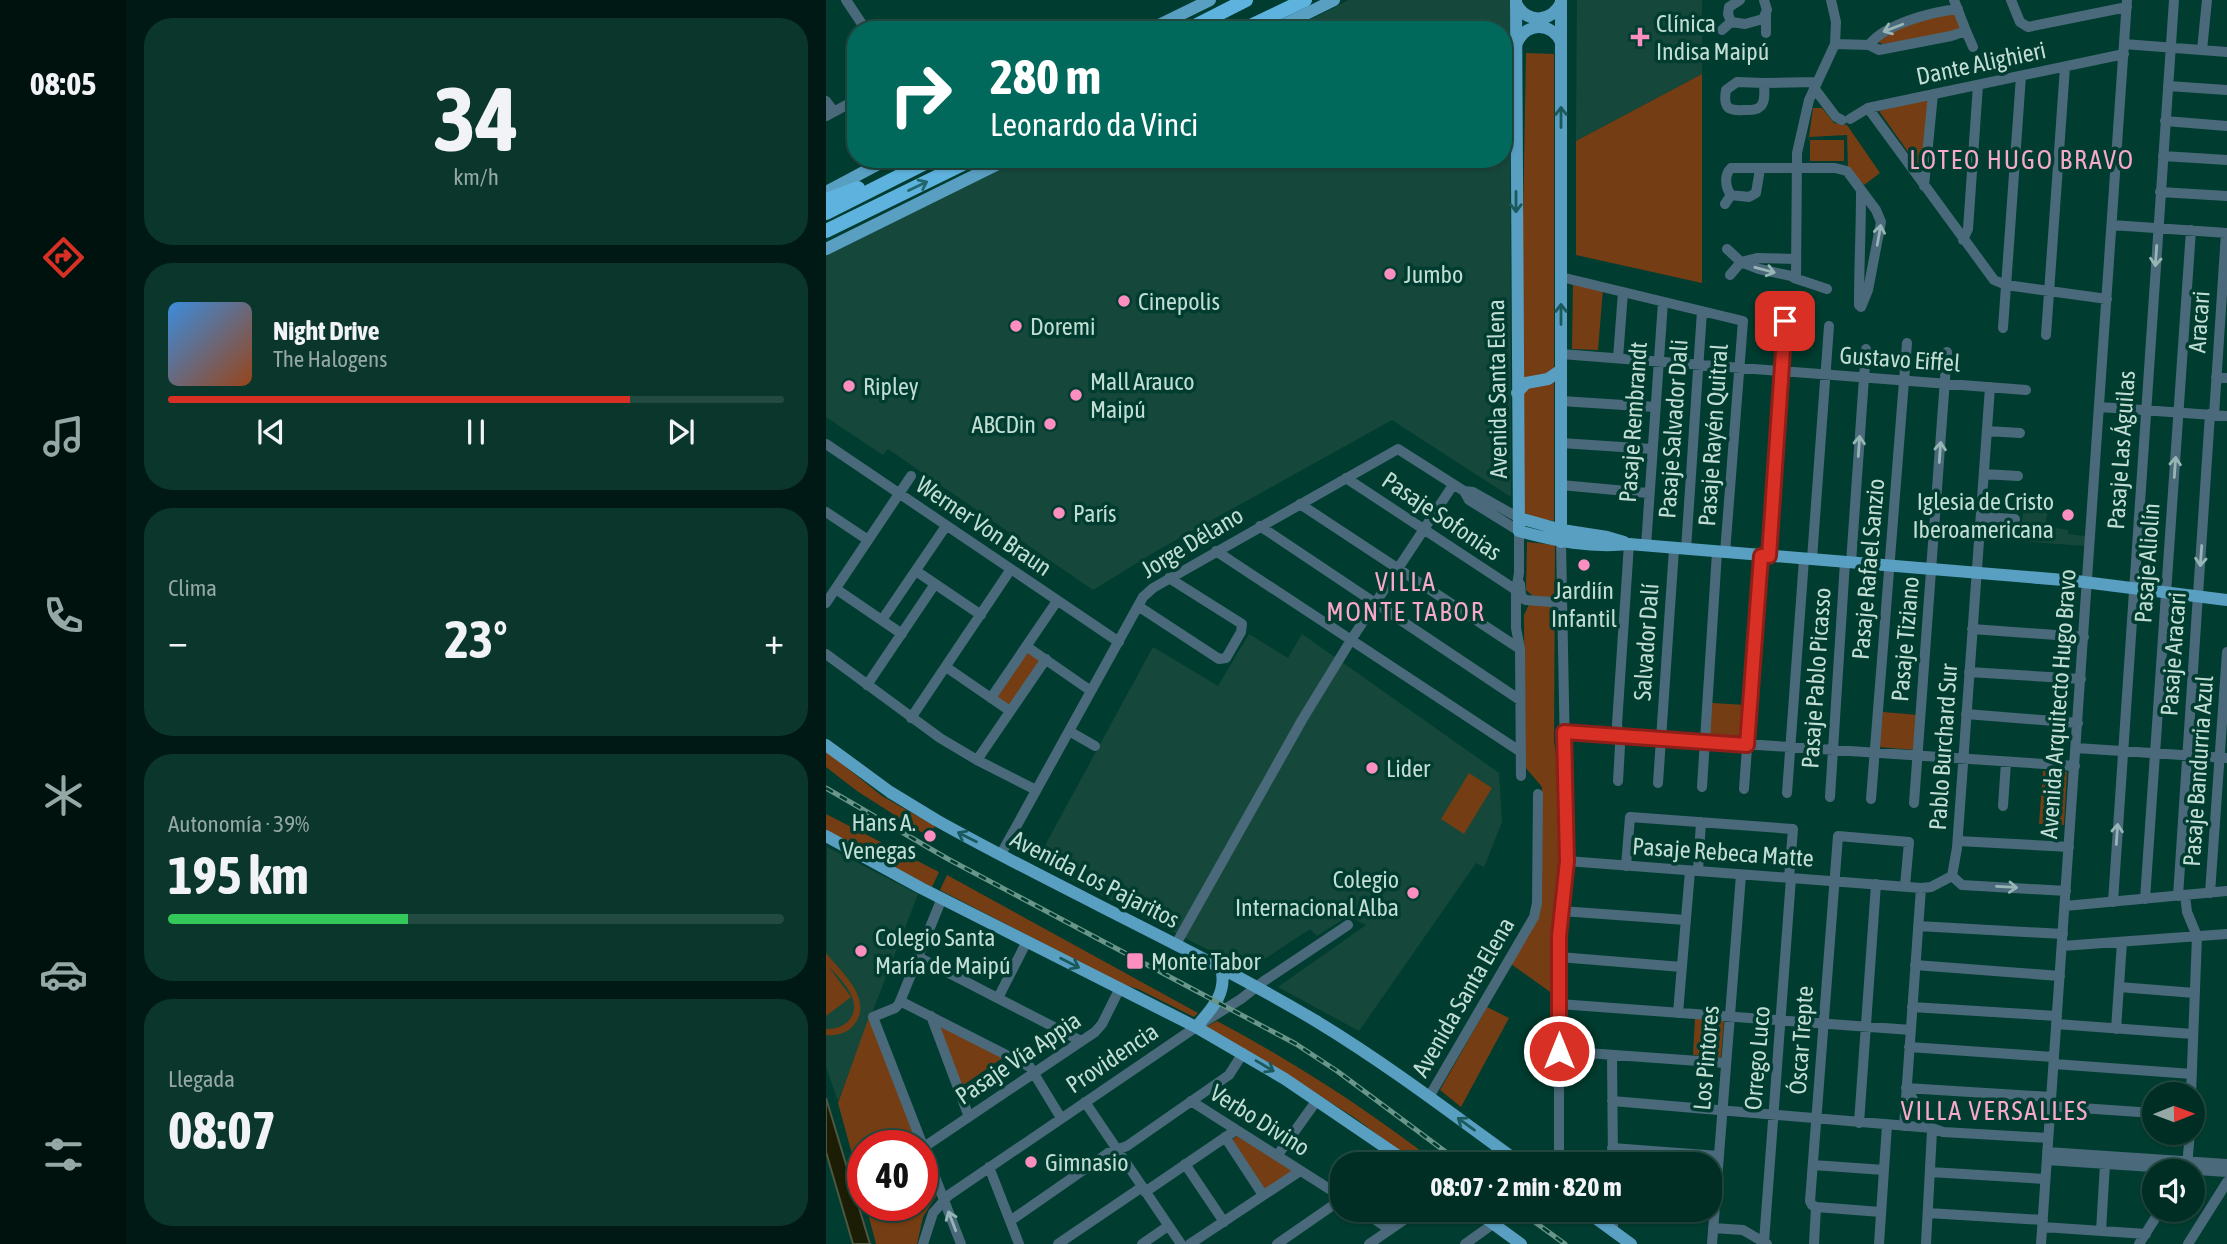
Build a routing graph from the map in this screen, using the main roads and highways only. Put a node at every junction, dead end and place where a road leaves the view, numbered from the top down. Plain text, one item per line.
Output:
1 (1210, 0) edge
2 (1236, 0) edge
3 (1246, 0) edge
4 (1304, 0) edge
5 (1334, 0) edge
6 (1516, 1) edge
7 (1561, 1) edge
8 (1220, 13) junction
9 (1167, 21) edge
10 (1204, 21) edge
11 (1261, 21) edge
12 (1291, 21) edge
13 (1562, 43) junction
14 (1517, 44) junction
15 (871, 168) edge
16 (910, 168) edge
17 (915, 168) edge
18 (956, 168) edge
19 (990, 168) edge
20 (826, 192) edge
21 (826, 200) edge
22 (826, 213) edge
23 (826, 231) edge
24 (826, 249) edge
25 (1517, 355) junction
26 (1561, 370) junction
27 (1539, 380) junction
28 (1517, 393) junction
29 (1561, 398) junction
30 (1562, 536) junction
31 (2227, 600) edge
32 (826, 746) edge
33 (826, 836) edge
34 (1221, 968) junction
35 (1196, 1027) junction
36 (1393, 1152) edge
37 (1505, 1152) edge
38 (1490, 1222) edge
39 (1601, 1222) edge
40 (1521, 1244) edge
41 (1630, 1244) edge

1 - 9 main road
2 - 8 highway
3 - 8 highway
4 - 11 highway
5 - 12 main road
6 - 7 main road
6 - 14 main road, Avenida Santa Elena
7 - 13 main road
8 - 10 highway
13 - 14 main road
26 -> 13 main road
14 -> 25 main road, Avenida Santa Elena
15 - 20 main road
16 - 21 highway
17 - 22 highway
23 -> 18 highway
19 - 24 main road
25 - 27 main road
25 - 28 main road, Avenida Santa Elena
26 - 27 main road
26 - 29 main road
27 - 28 main road
27 - 29 main road
28 - 30 main road, Avenida Santa Elena
29 - 30 main road
30 - 31 main road
34 -> 32 main road, Avenida Los Pajaritos
33 -> 35 main road
34 - 35 main road
37 -> 34 main road, Avenida Los Pajaritos
35 -> 36 main road
38 - 40 main road
39 - 41 main road

